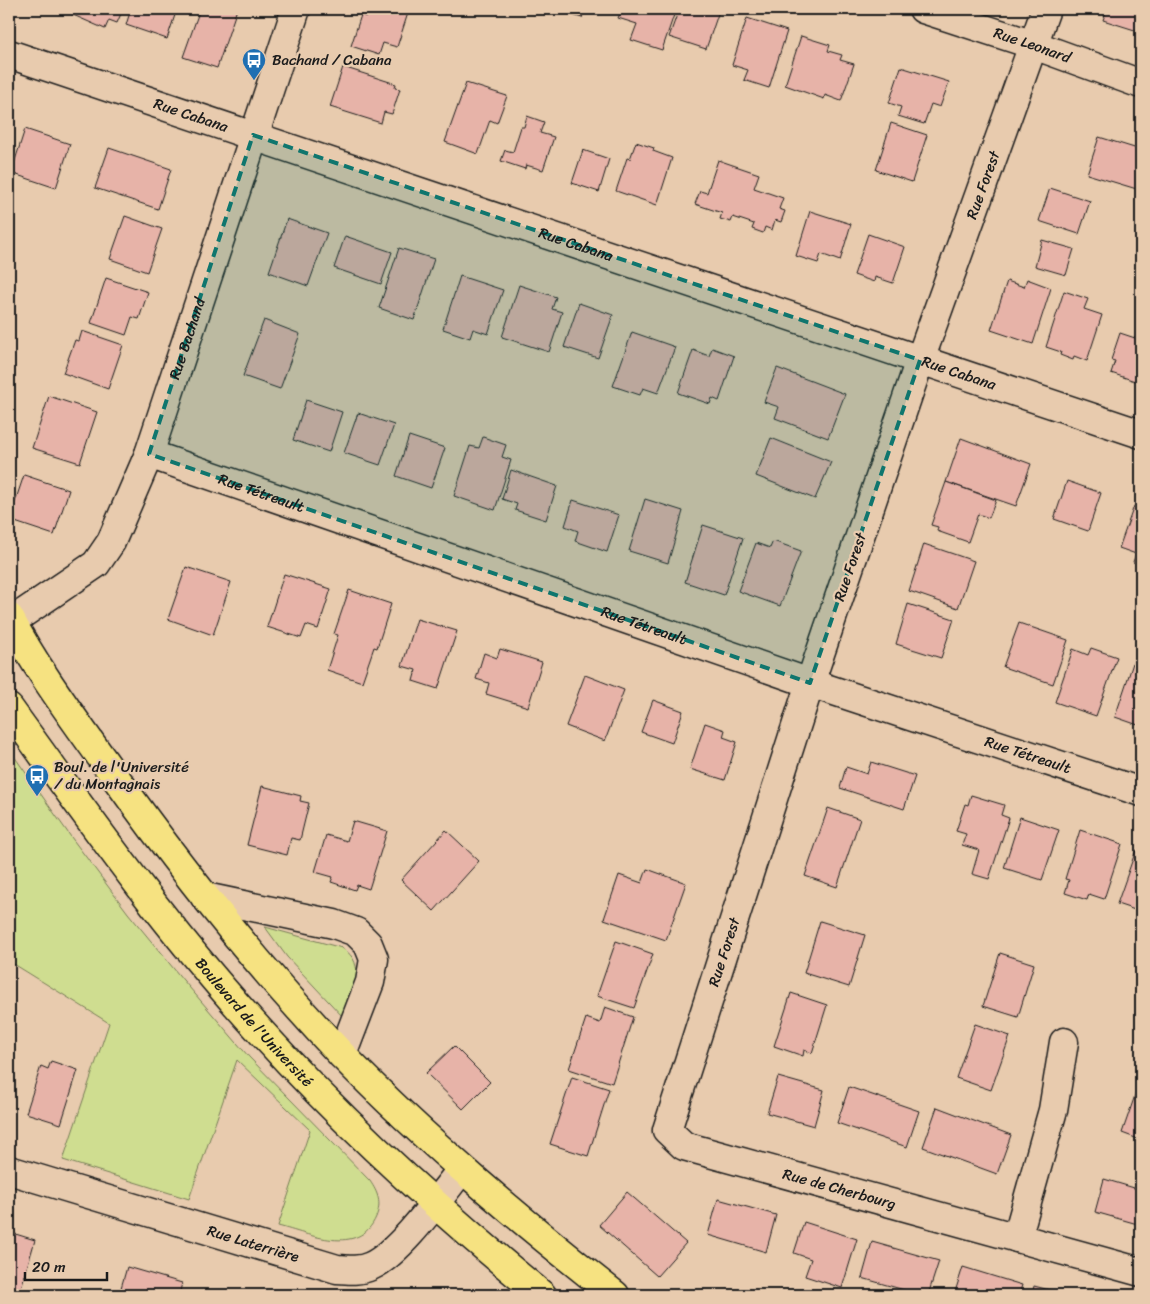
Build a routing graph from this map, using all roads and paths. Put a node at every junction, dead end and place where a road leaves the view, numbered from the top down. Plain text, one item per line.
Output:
1 (296, 9) edge
2 (923, 9) edge
3 (1046, 9) edge
4 (1034, 45) junction
5 (9, 54) edge
6 (1141, 84) edge
7 (253, 135) junction
8 (920, 360) junction
9 (1141, 434) edge
10 (149, 454) junction
11 (10, 620) edge
12 (810, 683) junction
13 (9, 708) edge
14 (1141, 792) edge
15 (205, 897) junction
16 (1064, 1042) dead end
17 (342, 1055) junction
18 (667, 1130) joint
19 (462, 1169) junction
20 (9, 1170) edge
21 (433, 1204) junction
22 (1017, 1238) junction
23 (1141, 1272) edge
24 (542, 1295) edge
25 (615, 1295) edge

1 - 7 street, Rue Bachand
2 - 4 street, Rue Leonard
3 - 4 street, Rue Forest
4 - 6 street, Rue Leonard
4 - 8 street, Rue Forest
5 - 7 street, Rue Cabana
7 - 8 street, Rue Cabana
7 - 10 street, Rue Bachand
8 - 9 street, Rue Cabana
8 - 12 street, Rue Forest
10 - 11 street, Rue Bachand
10 - 12 street, Rue Tétreault
11 - 15 main road
12 - 14 street, Rue Tétreault
12 - 18 street, Rue Forest
13 - 21 main road, Boulevard de l'Université
15 - 17 main road
15 - 17 street
16 - 22 street
17 - 19 main road
18 - 22 street, Rue de Cherbourg
19 - 21 street, Rue Laterrière
19 - 25 main road
20 - 21 street, Rue Laterrière
21 - 24 main road, Boulevard de l'Université
22 - 23 street, Rue de Cherbourg

